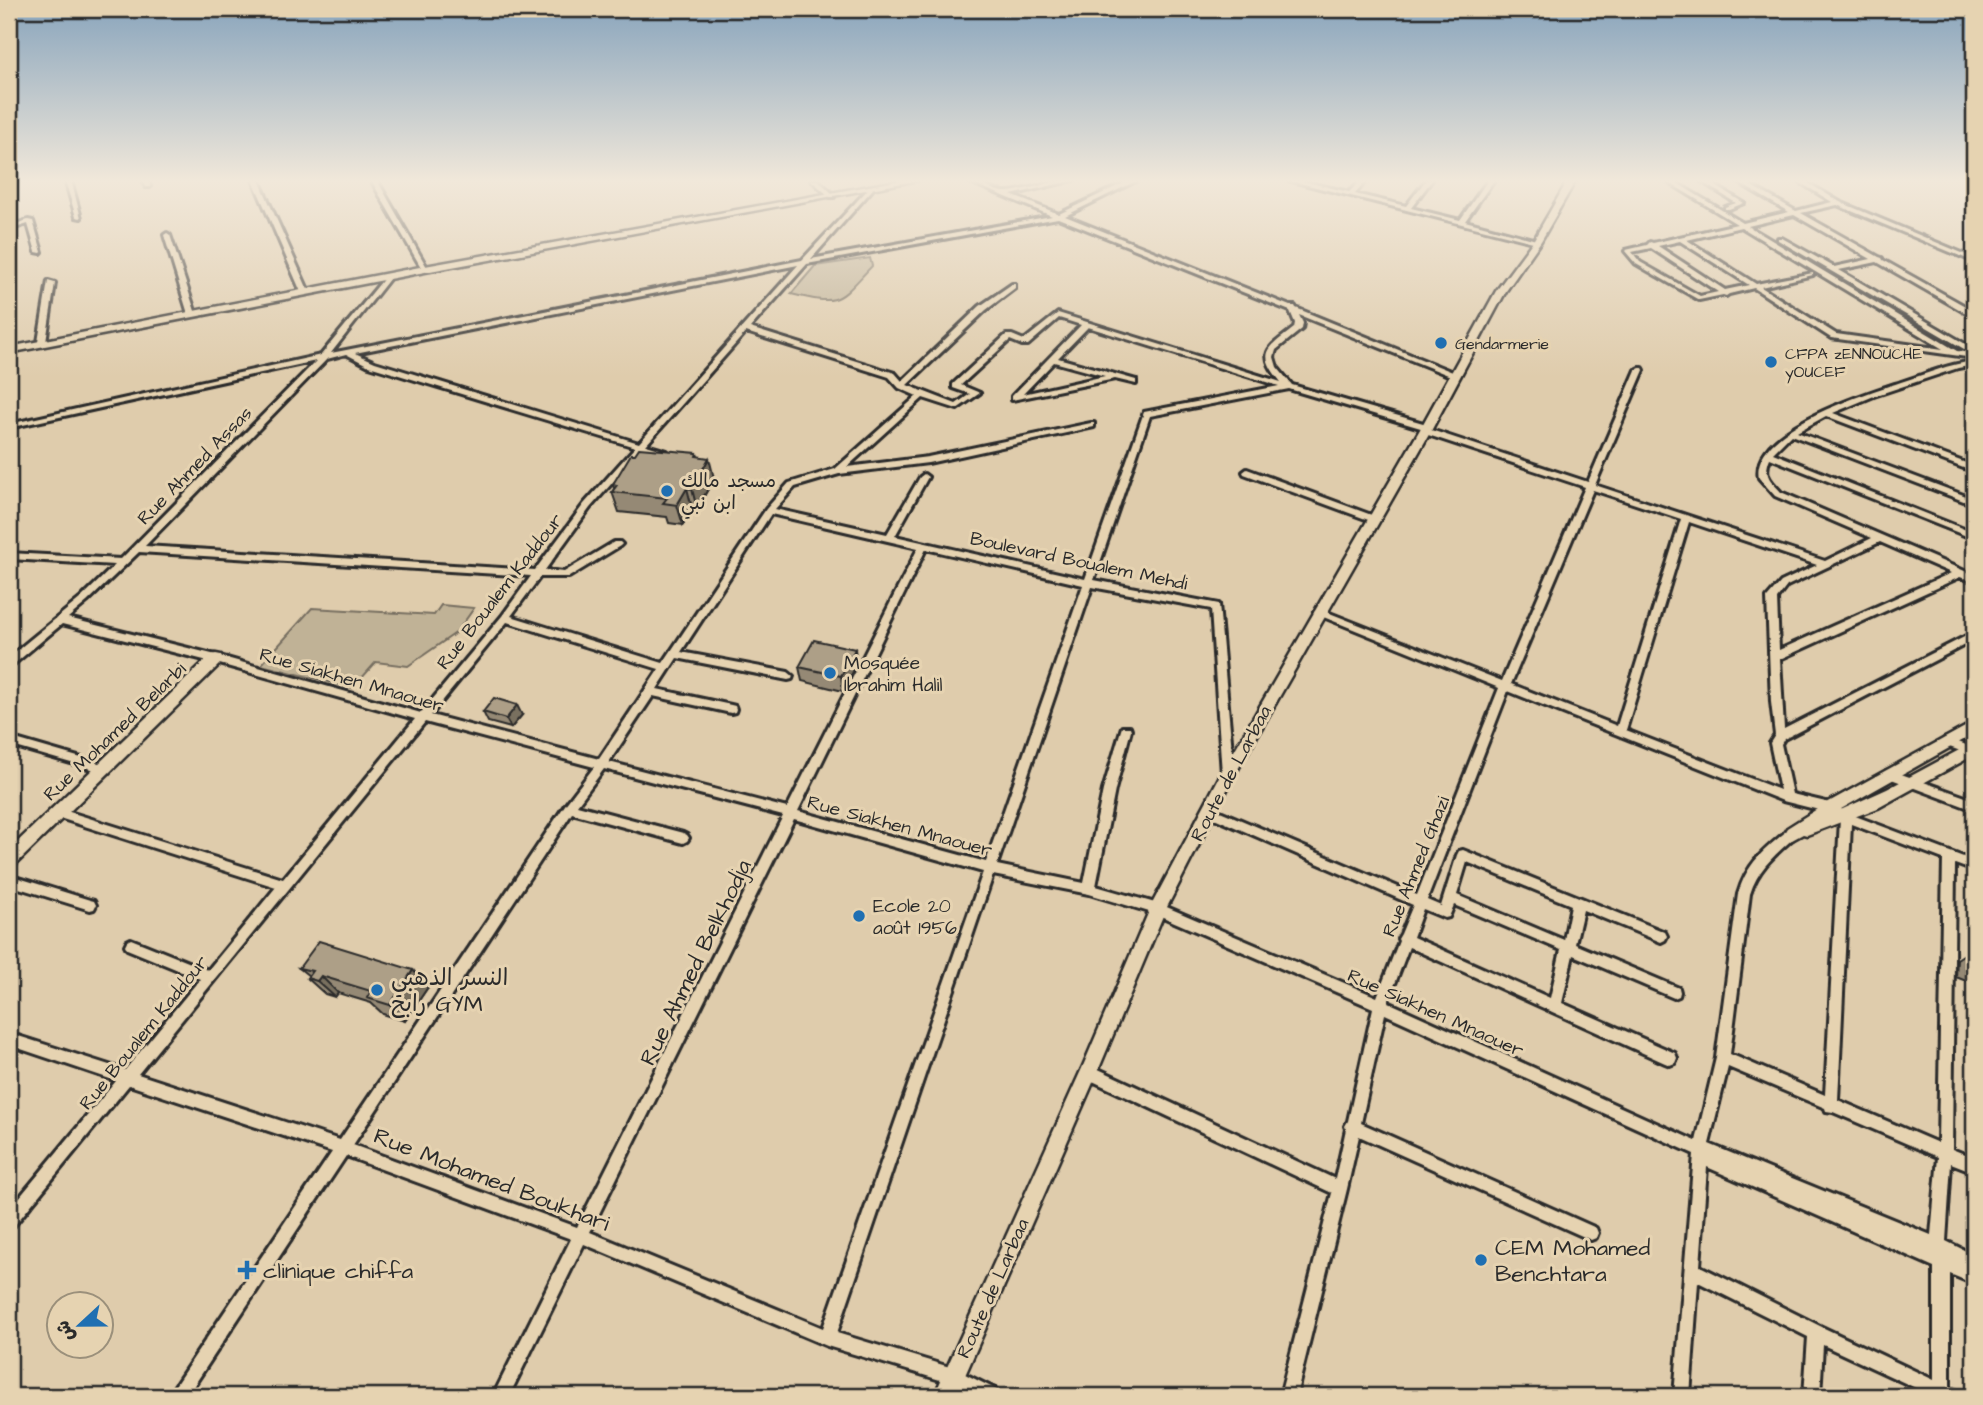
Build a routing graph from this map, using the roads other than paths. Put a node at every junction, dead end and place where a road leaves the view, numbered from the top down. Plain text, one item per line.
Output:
1 (37, 246) edge
2 (170, 246) edge
3 (286, 246) edge
4 (412, 246) edge
5 (556, 246) edge
6 (820, 246) edge
7 (896, 246) edge
8 (1134, 246) edge
9 (1534, 246) edge
10 (1643, 246) edge
11 (1652, 246) edge
12 (1692, 246) edge
13 (1777, 246) edge
14 (1791, 246) edge
15 (1859, 246) edge
16 (1940, 246) edge
17 (39, 252) dead end
18 (1883, 259) junction
19 (1974, 260) edge
20 (805, 262) junction
21 (425, 269) junction
22 (1833, 270) junction
23 (1821, 272) junction
24 (1811, 274) dead end
25 (388, 277) junction
26 (51, 283) dead end
27 (1012, 286) dead end
28 (1757, 288) junction
29 (305, 292) junction
30 (1726, 294) junction
31 (1974, 307) edge
32 (1292, 309) junction
33 (192, 314) junction
34 (1974, 314) edge
35 (1085, 325) junction
36 (744, 329) junction
37 (1974, 339) edge
38 (43, 342) junction
39 (1959, 343) junction
40 (9, 350) edge
41 (347, 352) junction
42 (1956, 354) junction
43 (1974, 354) edge
44 (324, 357) junction
45 (1054, 359) junction
46 (1974, 363) edge
47 (1961, 365) junction
48 (1640, 370) dead end
49 (1974, 372) edge
50 (1456, 375) junction
51 (1114, 377) junction
52 (1133, 382) dead end
53 (902, 386) junction
54 (1289, 387) junction
55 (922, 395) junction
56 (1826, 413) junction
57 (1091, 425) dead end
58 (9, 426) edge
59 (1426, 429) junction
60 (1790, 432) junction
61 (642, 446) junction
62 (1768, 454) junction
63 (676, 457) edge
64 (1974, 469) edge
65 (838, 471) junction
66 (1247, 472) dead end
67 (924, 477) dead end
68 (1592, 485) junction
69 (1974, 502) edge
70 (769, 511) junction
71 (1686, 517) junction
72 (1374, 519) junction
73 (1974, 536) edge
74 (889, 538) junction
75 (1879, 539) junction
76 (617, 544) dead end
77 (924, 545) junction
78 (137, 549) junction
79 (9, 555) edge
80 (124, 562) junction
81 (1825, 564) junction
82 (1959, 573) junction
83 (538, 574) junction
84 (1974, 579) edge
85 (1090, 583) junction
86 (1319, 612) junction
87 (505, 618) junction
88 (60, 620) junction
89 (1974, 636) edge
90 (674, 654) junction
91 (1776, 656) junction
92 (216, 659) junction
93 (9, 662) edge
94 (665, 667) junction
95 (788, 676) dead end
96 (1504, 688) junction
97 (650, 691) junction
98 (731, 709) dead end
99 (421, 717) junction
100 (1974, 727) edge
101 (1126, 730) dead end
102 (1620, 733) junction
103 (1780, 736) junction
104 (9, 741) edge
105 (1948, 742) junction
106 (1973, 750) edge
107 (601, 765) junction
108 (102, 768) junction
109 (1228, 774) junction
110 (1890, 774) junction
111 (1914, 783) junction
112 (1787, 798) junction
113 (1974, 805) edge
114 (569, 808) junction
115 (1830, 808) junction
116 (1209, 811) junction
117 (57, 813) junction
118 (792, 814) junction
119 (1846, 817) junction
120 (1792, 833) junction
121 (683, 838) dead end
122 (1949, 857) junction
123 (9, 860) edge
124 (1974, 866) edge
125 (991, 869) junction
126 (9, 880) edge
127 (285, 885) junction
128 (1089, 889) junction
129 (1451, 898) junction
130 (1421, 903) junction
131 (1578, 903) junction
132 (90, 905) dead end
133 (1158, 909) junction
134 (1661, 936) dead end
135 (1404, 939) junction
136 (131, 945) dead end
137 (1569, 948) junction
138 (210, 977) junction
139 (1674, 992) dead end
140 (1380, 1005) junction
141 (1555, 1005) junction
142 (9, 1039) edge
143 (1670, 1058) dead end
144 (1723, 1058) junction
145 (1089, 1072) junction
146 (127, 1079) junction
147 (1831, 1106) junction
148 (1352, 1126) junction
149 (343, 1148) junction
150 (1702, 1152) junction
151 (1945, 1152) junction
152 (1974, 1165) edge
153 (1340, 1189) junction
154 (9, 1222) edge
155 (1591, 1233) dead end
156 (582, 1236) junction
157 (1939, 1254) junction
158 (1974, 1263) edge
159 (1691, 1270) junction
160 (1974, 1277) edge
161 (1816, 1333) junction
162 (827, 1338) junction
163 (953, 1376) junction
164 (1945, 1395) edge
165 (178, 1396) edge
166 (501, 1396) edge
167 (945, 1396) edge
168 (991, 1396) edge
169 (1288, 1396) edge
170 (1682, 1396) edge
171 (1812, 1396) edge

1 - 17 street
2 - 33 street
3 - 29 street
4 - 21 street
5 - 21 street
6 - 20 street, Rue Boualem Kaddour
7 - 20 street
8 - 32 street
9 - 50 street, Route de Larbaa
10 - 30 street
11 - 30 street
12 - 28 street
13 - 23 street
14 - 22 street
15 - 18 street
16 - 19 street
18 - 22 street
18 - 31 street
18 - 34 street
20 - 36 street, Rue Boualem Kaddour
20 - 41 street
21 - 25 street
22 - 23 street
22 - 39 street
23 - 42 street
24 - 28 street
25 - 29 street
25 - 44 street, Rue Ahmed Assas
26 - 38 street
27 - 53 street
28 - 30 street
28 - 42 street
29 - 33 street
32 - 50 street
32 - 54 street
33 - 38 street
35 - 45 street
35 - 54 street
35 - 55 street
36 - 53 street
36 - 61 street, Rue Boualem Kaddour
37 - 39 street
38 - 40 street
39 - 43 street
41 - 44 street
41 - 61 street
42 - 43 street
44 - 58 street
44 - 78 street, Rue Ahmed Assas
45 - 51 street
45 - 51 street
46 - 47 street
47 - 49 street
47 - 56 street
48 - 68 street, Rue Ahmed Ghazi
50 - 59 street, Route de Larbaa
51 - 52 street
53 - 55 street
54 - 59 street
54 - 85 street
55 - 65 street
56 - 60 street
56 - 64 street
57 - 65 street
59 - 68 street
59 - 72 street, Route de Larbaa
60 - 62 street
60 - 69 street
61 - 63 street
61 - 83 street, Rue Boualem Kaddour
62 - 73 street
62 - 75 street
65 - 70 street
66 - 72 street
67 - 74 street
68 - 71 street
68 - 96 street, Rue Ahmed Ghazi
70 - 74 street, Boulevard Boualem Mehdi
70 - 90 street
71 - 81 street
71 - 102 street
72 - 86 street, Route de Larbaa
74 - 77 street, Boulevard Boualem Mehdi
75 - 81 street
75 - 82 street
76 - 83 street
77 - 85 street, Boulevard Boualem Mehdi
77 - 118 street, Rue Ahmed Belkhodja
78 - 80 street, Rue Ahmed Assas
78 - 83 street
79 - 80 street
80 - 88 street, Rue Ahmed Assas
81 - 91 street
82 - 84 street
82 - 91 street
83 - 87 street, Rue Boualem Kaddour
85 - 109 street, Boulevard Boualem Mehdi
85 - 125 street
86 - 96 street
86 - 109 street, Route de Larbaa
87 - 94 street
87 - 99 street, Rue Boualem Kaddour
88 - 92 street, Rue Siakhen Mnaouer
88 - 93 street, Rue Ahmed Assas
89 - 103 street
90 - 94 street
90 - 95 street
91 - 103 street
92 - 99 street, Rue Siakhen Mnaouer
92 - 108 street, Rue Mohamed Belarbi
94 - 97 street
96 - 102 street
96 - 130 street, Rue Ahmed Ghazi
97 - 98 street
97 - 107 street
99 - 107 street, Rue Siakhen Mnaouer
99 - 127 street, Rue Boualem Kaddour
100 - 105 street
101 - 128 street
102 - 112 street
103 - 112 street
104 - 108 street
105 - 106 street
105 - 110 street
106 - 111 street
107 - 114 street
107 - 118 street, Rue Siakhen Mnaouer
108 - 117 street, Rue Mohamed Belarbi
109 - 116 street, Route de Larbaa
110 - 111 street
110 - 115 street
111 - 113 street
111 - 119 street
112 - 115 street
114 - 121 street
114 - 149 street
115 - 119 street
115 - 120 street
116 - 130 street
116 - 133 street, Route de Larbaa
117 - 123 street, Rue Mohamed Belarbi
117 - 127 street
118 - 125 street, Rue Siakhen Mnaouer
118 - 156 street, Rue Ahmed Belkhodja
119 - 120 street
119 - 122 street
119 - 147 street
120 - 144 street
122 - 124 street
122 - 151 street
125 - 128 street, Rue Siakhen Mnaouer
125 - 162 street
126 - 132 street
127 - 138 street, Rue Boualem Kaddour
128 - 133 street, Rue Siakhen Mnaouer
129 - 130 street
129 - 131 street
129 - 137 street
130 - 135 street, Rue Ahmed Ghazi
131 - 134 street
131 - 137 street
133 - 140 street, Rue Siakhen Mnaouer
133 - 145 street, Route de Larbaa
135 - 140 street, Rue Ahmed Ghazi
135 - 141 street
136 - 138 street
137 - 139 street
137 - 141 street
138 - 146 street, Rue Boualem Kaddour
140 - 148 street, Rue Ahmed Ghazi
140 - 150 street, Rue Siakhen Mnaouer
141 - 143 street
142 - 146 street, Rue Mohamed Boukhari
144 - 147 street
144 - 150 street
145 - 153 street
145 - 163 street, Route de Larbaa
146 - 149 street, Rue Mohamed Boukhari
146 - 154 street, Rue Boualem Kaddour
147 - 151 street
148 - 153 street, Rue Ahmed Ghazi
148 - 155 street
149 - 156 street, Rue Mohamed Boukhari
149 - 165 street
150 - 157 street, Rue Siakhen Mnaouer
150 - 159 street
151 - 152 street
151 - 157 street
153 - 169 street, Rue Ahmed Ghazi
156 - 162 street, Rue Mohamed Boukhari
156 - 166 street, Rue Ahmed Belkhodja
157 - 158 street
157 - 160 street
157 - 164 street
159 - 161 street
159 - 170 street
161 - 164 street
161 - 171 street
162 - 163 street, Rue Mohamed Boukhari
163 - 167 street, Route de Larbaa
163 - 168 street, Rue Mohamed Boukhari

